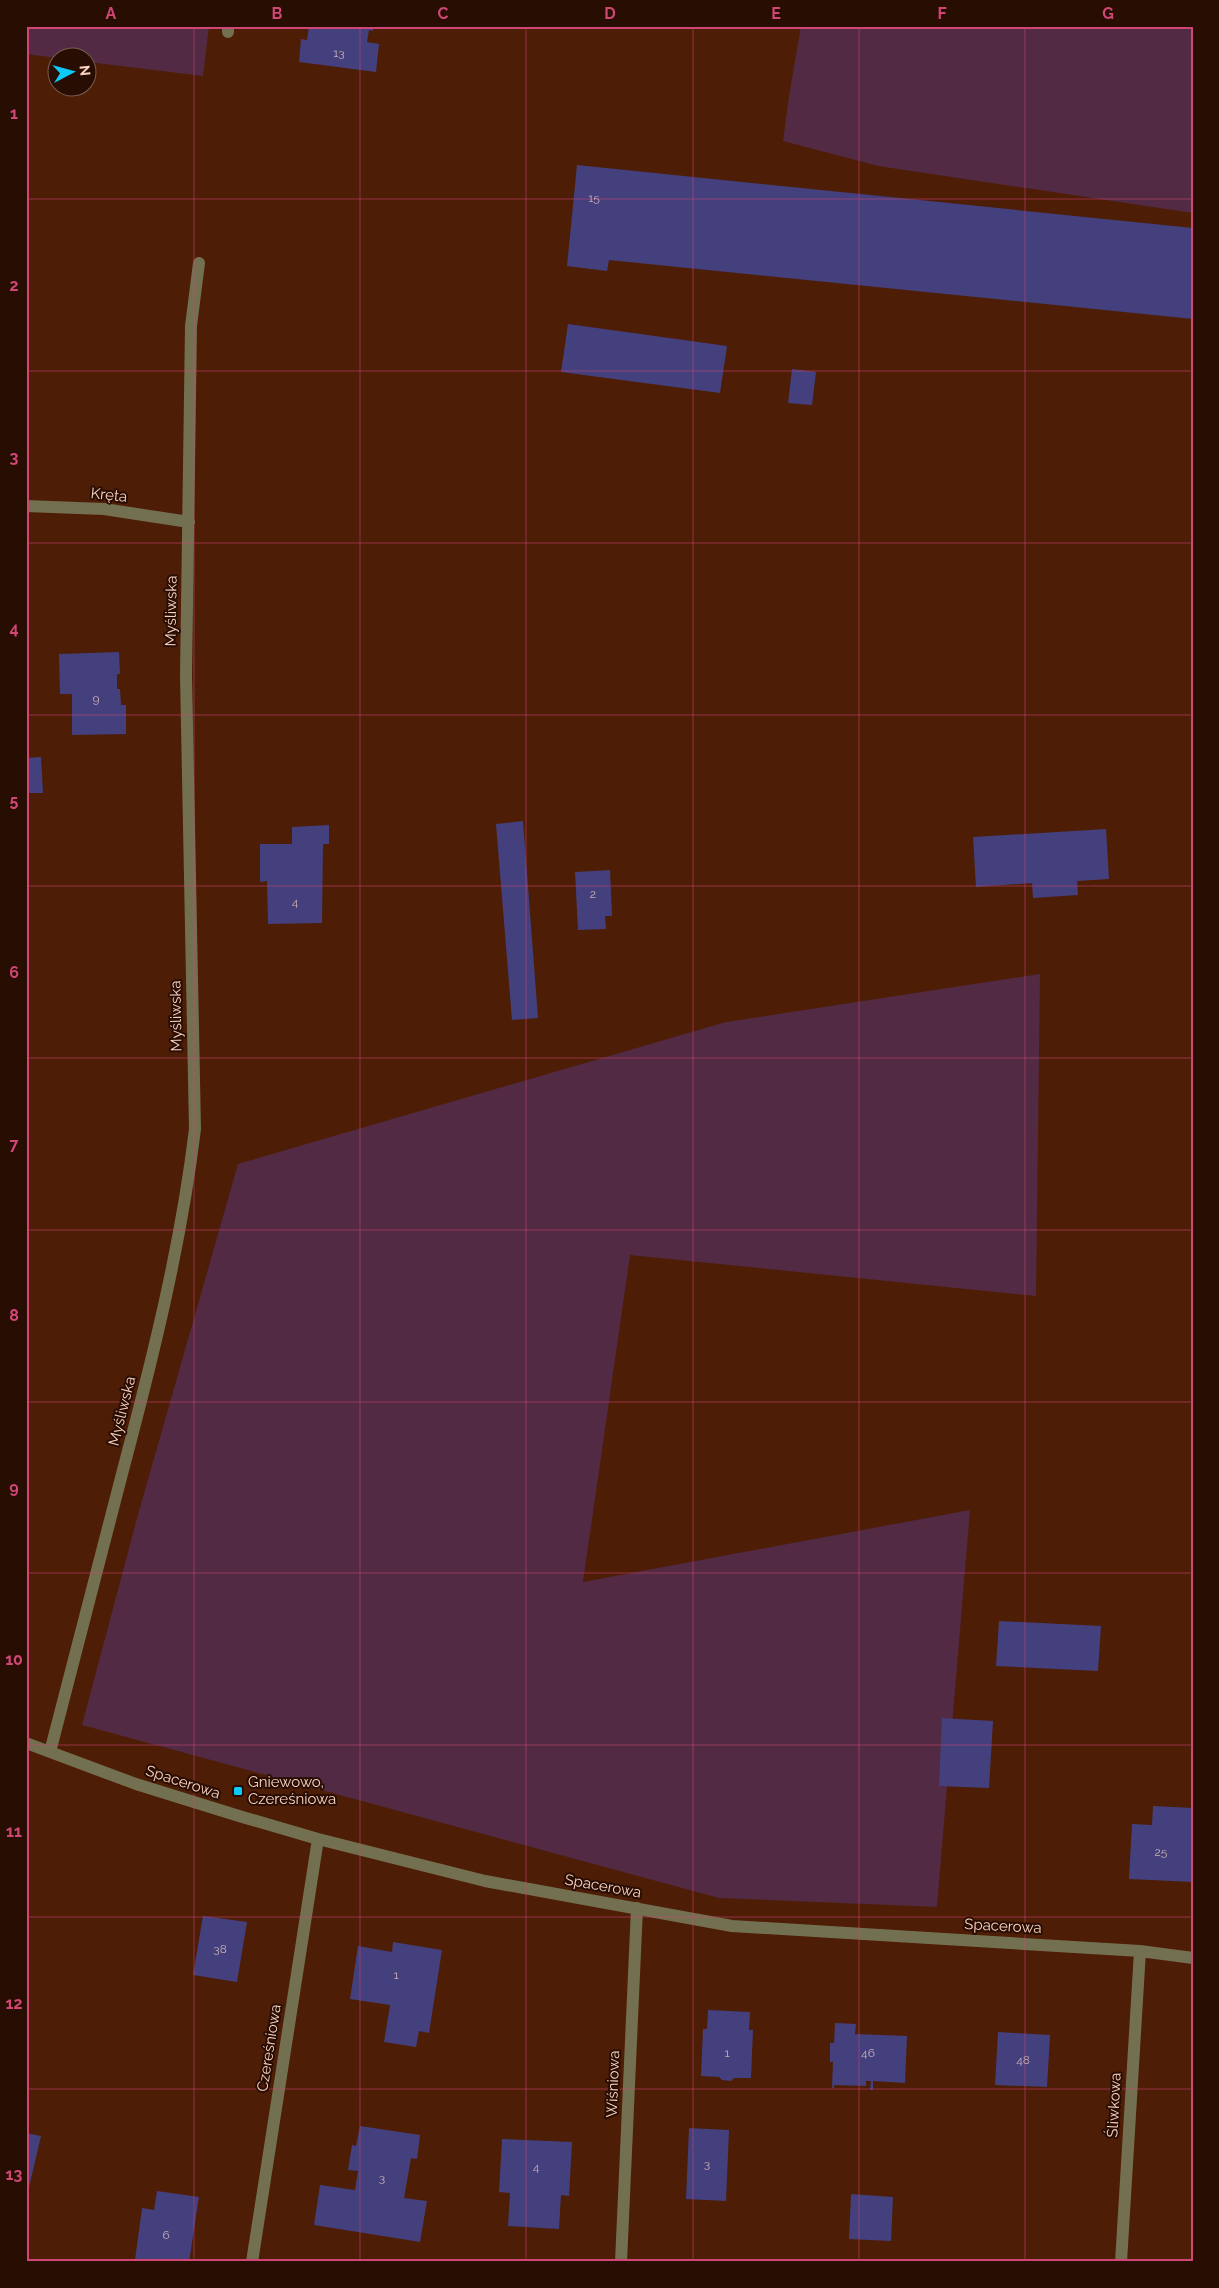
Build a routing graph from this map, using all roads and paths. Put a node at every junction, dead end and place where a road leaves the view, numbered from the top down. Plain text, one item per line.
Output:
1 (199, 263) dead end
2 (26, 506) edge
3 (189, 522) junction
4 (26, 1743) edge
5 (50, 1752) junction
6 (318, 1839) junction
7 (637, 1908) junction
8 (1140, 1951) junction
9 (1193, 1958) edge
10 (252, 2262) edge
11 (621, 2262) edge
12 (1121, 2262) edge

1 - 3 street, Myśliwska
2 - 3 street, Kręta
3 - 5 street, Myśliwska
4 - 5 street, Spacerowa
5 - 6 street, Spacerowa
6 - 7 street, Spacerowa
6 - 10 street, Czereśniowa
7 - 8 street, Spacerowa
7 - 11 street, Wiśniowa
8 - 9 street, Spacerowa
8 - 12 street, Śliwkowa

